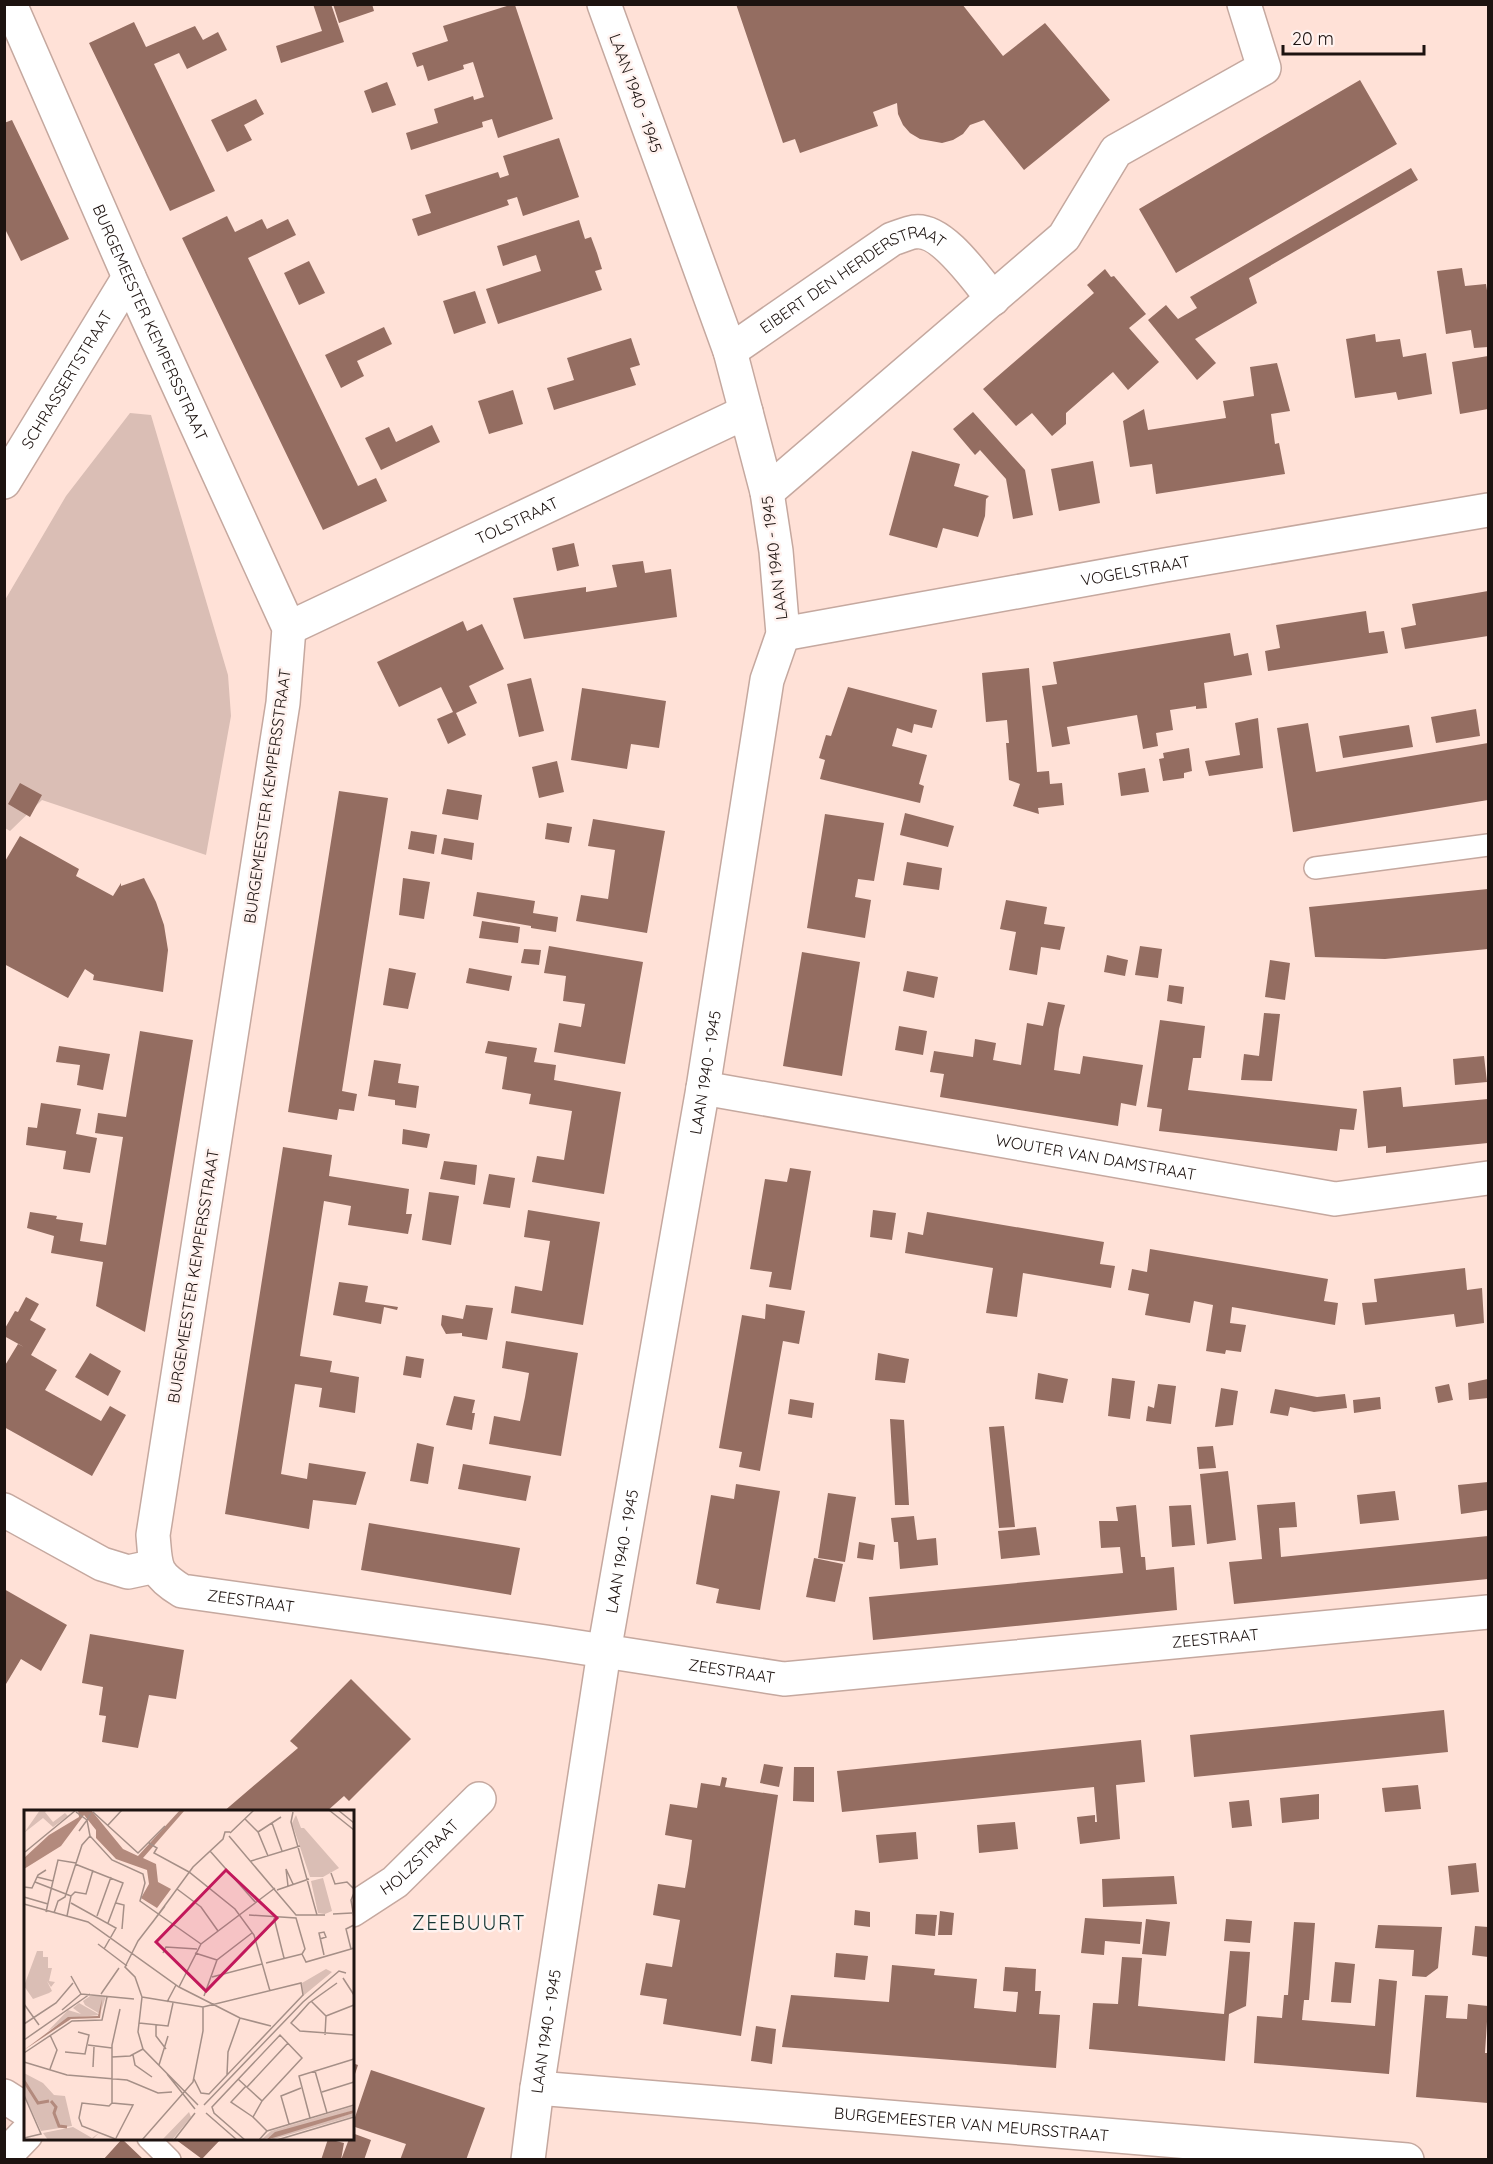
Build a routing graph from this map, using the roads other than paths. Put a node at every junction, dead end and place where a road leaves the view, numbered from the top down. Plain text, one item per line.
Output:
1 (10, 4) edge
2 (604, 4) edge
3 (1244, 4) edge
4 (129, 277) junction
5 (993, 299) junction
6 (730, 351) junction
7 (746, 412) junction
8 (4, 482) edge
9 (767, 492) junction
10 (1488, 510) edge
11 (289, 628) junction
12 (783, 634) junction
13 (1488, 845) edge
14 (1316, 868) dead end
15 (703, 1089) junction
16 (1488, 1178) edge
17 (4, 1510) edge
18 (156, 1566) junction
19 (1488, 1612) edge
20 (604, 1652) junction
21 (479, 1799) dead end
22 (354, 1909) edge
23 (537, 2088) junction
24 (4, 2096) edge
25 (24, 2109) edge
26 (24, 2136) edge
27 (148, 2140) edge
28 (4, 2157) edge
29 (170, 2160) edge
30 (528, 2160) edge
31 (1407, 2160) edge

1 - 4 street, BURGEMEESTER KEMPERSSTRAAT
2 - 6 street, LAAN 1940 - 1945
3 - 5 street
4 - 8 street, SCHRASSERTSTRAAT
4 - 11 street, BURGEMEESTER KEMPERSSTRAAT
5 - 6 street, EIBERT DEN HERDERSTRAAT
5 - 9 street
6 - 7 street, LAAN 1940 - 1945
7 - 9 street, LAAN 1940 - 1945
7 - 11 street, TOLSTRAAT
9 - 12 street, LAAN 1940 - 1945
10 - 12 street, VOGELSTRAAT
11 - 18 street, BURGEMEESTER KEMPERSSTRAAT
12 - 15 street, LAAN 1940 - 1945
13 - 14 lane
15 - 16 street, WOUTER VAN DAMSTRAAT
15 - 20 street, LAAN 1940 - 1945
17 - 18 street
18 - 20 street, ZEESTRAAT
19 - 20 street, ZEESTRAAT
20 - 23 street, LAAN 1940 - 1945
21 - 22 street, HOLZSTRAAT
23 - 30 street, LAAN 1940 - 1945
23 - 31 street, BURGEMEESTER VAN MEURSSTRAAT
24 - 25 street
26 - 28 street
27 - 29 lane

